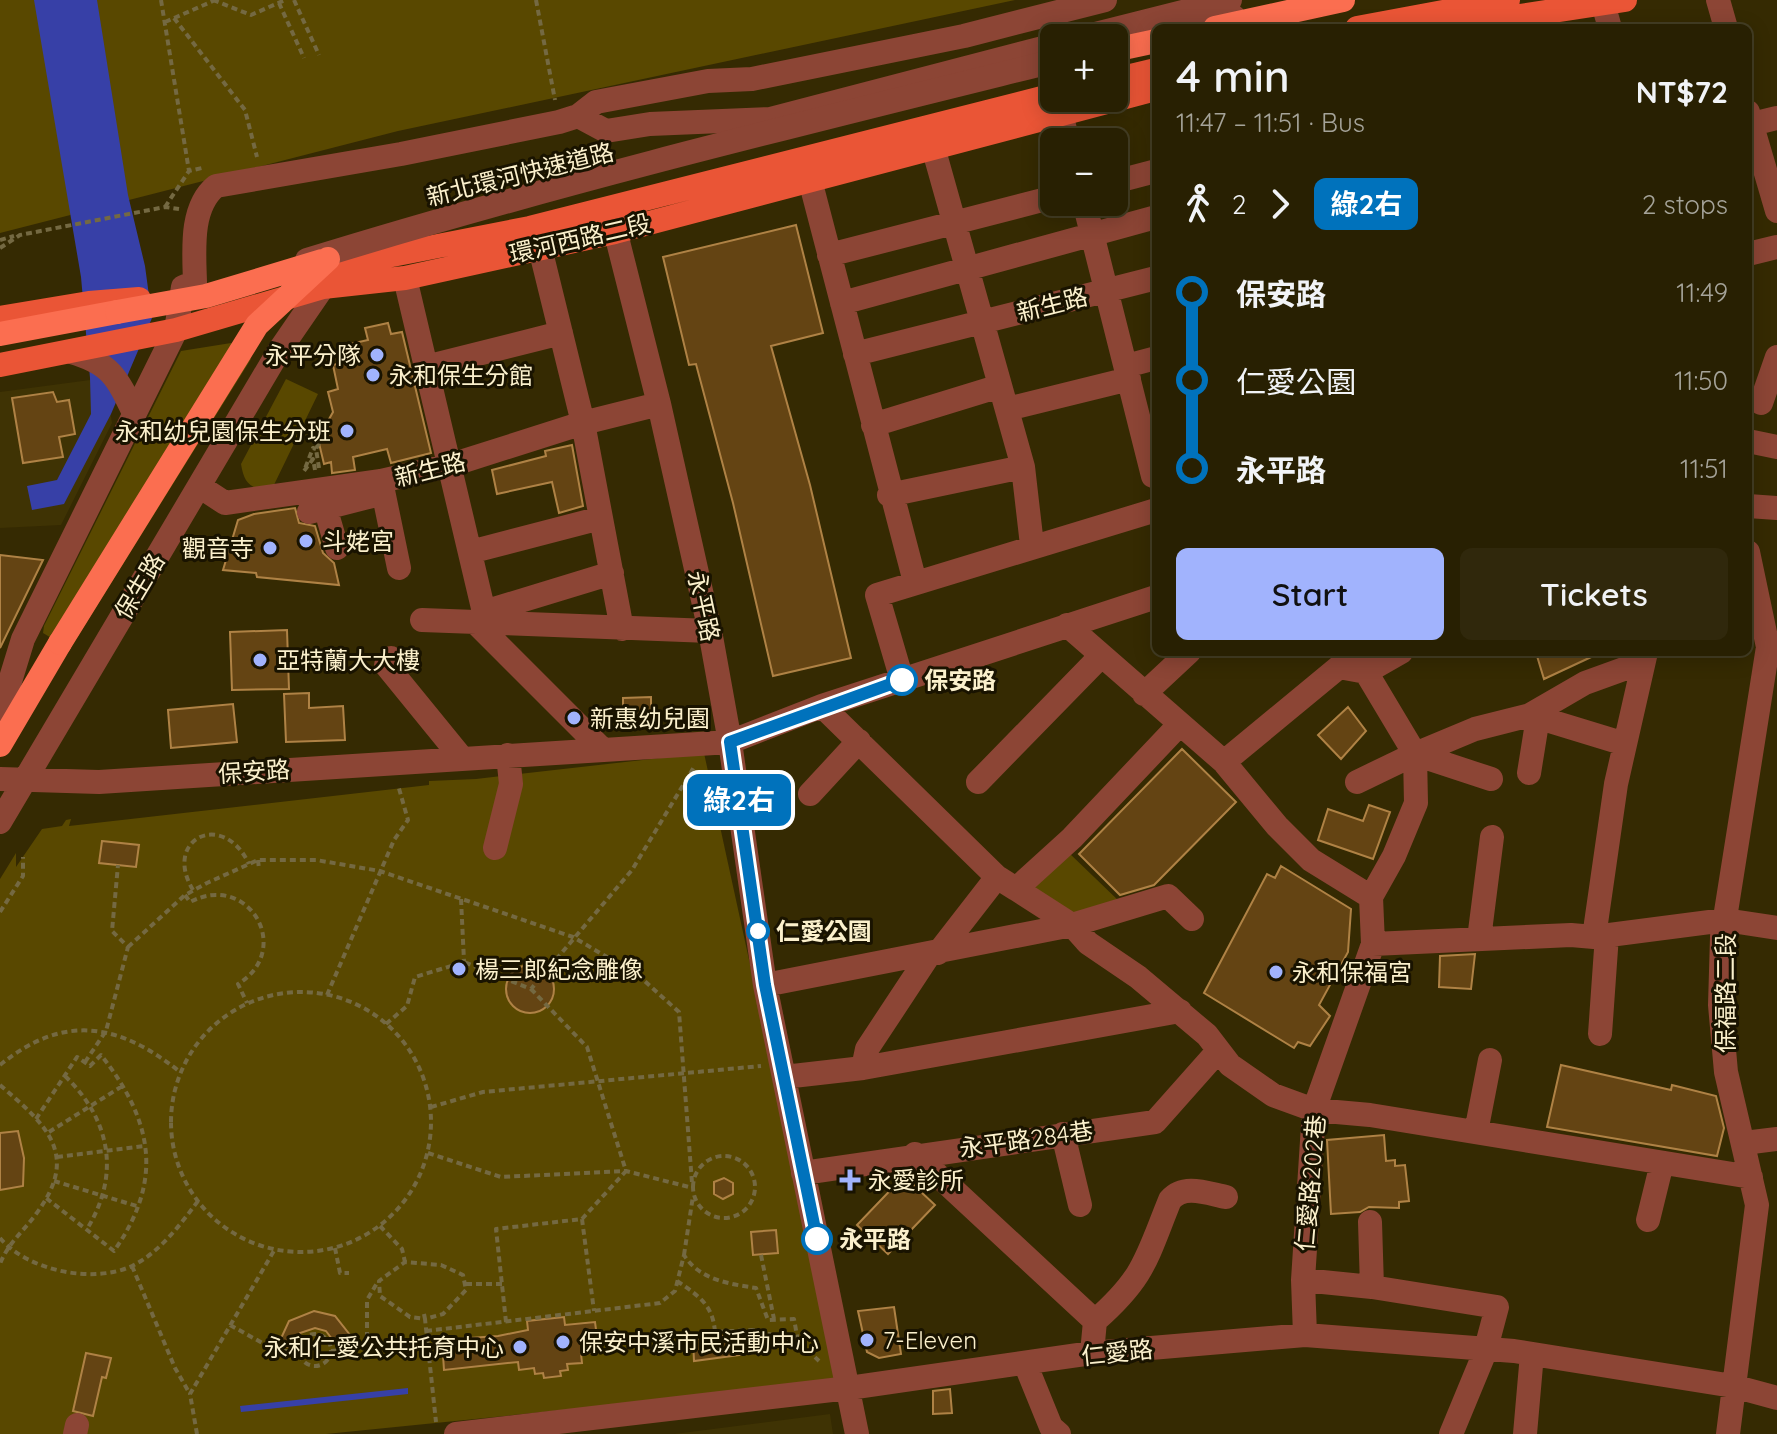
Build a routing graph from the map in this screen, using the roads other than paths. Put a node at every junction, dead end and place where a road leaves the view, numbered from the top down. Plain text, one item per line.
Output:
1 (1105, 0) edge
2 (1230, 0) edge
3 (1306, 0) edge
4 (1343, 0) edge
5 (1718, 0) edge
6 (1610, 1) edge
7 (1508, 15) edge
8 (1205, 24) edge
9 (1233, 24) edge
10 (1403, 24) edge
11 (1462, 24) edge
12 (1610, 24) edge
13 (1725, 24) edge
14 (1128, 26) edge
15 (1152, 39) edge
16 (1128, 45) edge
17 (1040, 49) edge
18 (1040, 67) edge
19 (1040, 68) edge
20 (1152, 71) edge
21 (1128, 77) edge
22 (1152, 90) edge
23 (1128, 93) edge
24 (1040, 108) edge
25 (1040, 110) edge
26 (1777, 118) edge
27 (569, 119) junction
28 (1752, 121) edge
29 (1752, 129) edge
30 (933, 147) junction
31 (1152, 172) edge
32 (1128, 178) edge
33 (810, 180) junction
34 (1774, 187) edge
35 (1040, 200) edge
36 (609, 207) junction
37 (1777, 211) edge
38 (1087, 216) edge
39 (1152, 218) edge
40 (954, 221) junction
41 (615, 232) junction
42 (1092, 235) junction
43 (1777, 247) edge
44 (540, 248) junction
45 (1752, 253) edge
46 (829, 255) junction
47 (967, 268) junction
48 (324, 272) junction
49 (405, 278) junction
50 (1152, 279) edge
51 (1106, 290) junction
52 (178, 296) junction
53 (842, 303) junction
54 (117, 312) junction
55 (0, 318) edge
56 (982, 322) junction
57 (176, 330) junction
58 (561, 333) junction
59 (0, 334) edge
60 (71, 352) junction
61 (855, 354) junction
62 (1777, 357) edge
63 (1152, 360) edge
64 (0, 365) edge
65 (426, 367) junction
66 (1127, 372) junction
67 (1003, 397) junction
68 (1762, 403) edge
69 (659, 404) junction
70 (134, 413) junction
71 (1148, 416) edge
72 (583, 423) junction
73 (873, 425) junction
74 (1752, 442) edge
75 (1777, 447) edge
76 (1152, 464) edge
77 (451, 465) junction
78 (1023, 467) junction
79 (199, 486) junction
80 (382, 487) junction
81 (889, 495) junction
82 (1752, 506) edge
83 (1777, 508) edge
84 (1152, 511) edge
85 (601, 518) junction
86 (1032, 545) junction
87 (337, 548) dead end
88 (470, 552) junction
89 (399, 568) dead end
90 (1752, 572) edge
91 (612, 573) junction
92 (915, 582) junction
93 (1152, 598) edge
94 (422, 620) dead end
95 (483, 620) junction
96 (1067, 625) junction
97 (622, 629) junction
98 (710, 631) junction
99 (1764, 632) edge
100 (1185, 656) edge
101 (1385, 656) edge
102 (1100, 657) junction
103 (1645, 657) edge
104 (391, 658) dead end
105 (1360, 662) edge
106 (902, 680) junction
107 (1144, 694) junction
108 (822, 706) junction
109 (0, 714) edge
110 (1534, 716) junction
111 (1179, 725) junction
112 (859, 741) junction
113 (730, 742) junction
114 (1625, 744) junction
115 (0, 745) edge
116 (603, 750) junction
117 (1415, 754) junction
118 (508, 755) junction
119 (461, 757) junction
120 (1224, 762) junction
121 (1529, 773) dead end
122 (0, 779) edge
123 (26, 779) junction
124 (1491, 779) dead end
125 (978, 782) dead end
126 (1357, 782) dead end
127 (810, 794) dead end
128 (0, 822) edge
129 (1492, 837) dead end
130 (495, 848) dead end
131 (1006, 883) junction
132 (1371, 897) junction
133 (1192, 919) dead end
134 (1725, 920) junction
135 (1072, 925) junction
136 (1777, 928) edge
137 (1601, 936) junction
138 (1479, 939) junction
139 (1373, 944) junction
140 (933, 954) junction
141 (765, 985) junction
142 (1180, 1011) junction
143 (1600, 1034) dead end
144 (1218, 1051) junction
145 (1490, 1060) dead end
146 (863, 1068) junction
147 (783, 1070) junction
148 (1314, 1110) junction
149 (1476, 1132) junction
150 (1063, 1134) junction
151 (1777, 1139) edge
152 (1744, 1143) junction
153 (915, 1154) junction
154 (1662, 1163) junction
155 (803, 1173) junction
156 (1751, 1177) junction
157 (1226, 1197) dead end
158 (1080, 1205) dead end
159 (1767, 1206) edge
160 (1648, 1220) dead end
161 (1370, 1222) dead end
162 (1303, 1280) junction
163 (1372, 1287) junction
164 (1095, 1321) junction
165 (1305, 1335) junction
166 (1485, 1352) junction
167 (1092, 1353) junction
168 (1532, 1354) junction
169 (1025, 1363) junction
170 (1733, 1386) junction
171 (849, 1388) junction
172 (1777, 1398) edge
173 (446, 1428) edge
174 (857, 1434) edge
175 (1059, 1434) edge
176 (1451, 1434) edge
177 (1525, 1434) edge
178 (1728, 1434) edge

1 - 27 street
2 - 14 street
3 - 8 street
4 - 9 highway
5 - 13 street
6 - 7 main road
6 - 12 street
7 - 10 main road
7 - 11 main road
15 - 16 highway
17 - 27 street
18 - 54 street, bridge
19 - 48 highway, 新北環河快速道路, bridge
20 - 21 main road
22 - 23 main road, 環河西路二段
24 - 36 main road, 環河西路二段
25 - 30 main road, 環河西路二段
26 - 28 street
27 - 52 street
29 - 34 street
30 - 33 main road, 環河西路二段
30 - 40 street
31 - 32 street
33 - 41 main road, 環河西路二段
33 - 46 street
34 - 37 street
35 - 40 street
36 - 41 street, 永平路
36 - 48 main road, 環河西路二段
38 - 42 street
39 - 42 street
40 - 46 street
40 - 47 street
41 - 44 main road, 環河西路二段
41 - 69 street, 永平路
42 - 47 street
42 - 51 street
43 - 45 street
44 - 49 main road, 環河西路二段
44 - 58 street
46 - 53 street
47 - 53 street
47 - 56 street
48 - 49 main road, 環河西路二段
48 - 52 main road, 環河西路二段
48 - 54 highway, 新北環河快速道路, bridge
48 - 57 main road, 環河西路二段
48 - 79 street, 保生路
48 - 115 highway, bridge
49 - 65 street
50 - 51 street, 新生路
51 - 56 street, 新生路
51 - 66 street
52 - 55 main road, 環河西路二段
52 - 57 street
53 - 61 street
54 - 59 highway, 新北環河快速道路
56 - 61 street, 新生路
56 - 67 street
57 - 60 main road, 環河西路二段
57 - 70 street
58 - 65 street
58 - 72 street
60 - 64 main road, 環河西路二段
60 - 70 street
61 - 73 street
62 - 68 street
63 - 66 street
65 - 77 street
66 - 67 street
66 - 71 street
67 - 73 street
67 - 78 street
69 - 72 street, 新生路
69 - 98 street, 永平路
70 - 109 street
71 - 76 street
72 - 77 street, 新生路
72 - 85 street
73 - 81 street
74 - 75 street
77 - 80 street, 新生路
77 - 88 street
78 - 81 street
78 - 86 street
79 - 80 street, 新生路
79 - 123 street, 保生路
80 - 87 street
80 - 89 street
81 - 92 street
82 - 83 street
84 - 86 street
85 - 88 street
85 - 91 street
86 - 92 street
88 - 95 street
90 - 99 street, 保福路二段
91 - 95 street
91 - 97 street
92 - 106 street
93 - 96 street, 保安路
94 - 95 street
95 - 97 street
95 - 116 street
96 - 102 street
96 - 106 street, 保安路
97 - 98 street
98 - 113 street, 永平路
99 - 134 street, 保福路二段
100 - 107 street
101 - 105 street
102 - 107 street
102 - 125 street
103 - 110 street
103 - 114 street
104 - 119 street
105 - 117 street
105 - 120 street
106 - 108 street, 保安路
107 - 111 street
108 - 112 street
108 - 113 street, 保安路
110 - 114 street
110 - 117 street
110 - 121 street
111 - 120 street
111 - 131 street
112 - 127 street
112 - 131 street
113 - 116 street, 保安路
113 - 141 street, 永平路
114 - 137 street
116 - 118 street, 保安路
117 - 124 street
117 - 126 street
117 - 132 street
118 - 119 street, 保安路
118 - 130 street
119 - 123 street, 保安路
120 - 132 street
122 - 123 street, 保安路
123 - 128 street, 保生路
129 - 138 street
131 - 135 street
131 - 140 street
132 - 139 street
133 - 135 street
134 - 136 street
134 - 137 street
134 - 152 street, 保福路二段
135 - 140 street
135 - 142 street
137 - 138 street
137 - 143 street
138 - 139 street
139 - 148 street, 仁愛路202巷
140 - 141 street
140 - 146 street
141 - 147 street, 永平路
142 - 144 street
142 - 146 street
144 - 148 street
144 - 150 street, 永平路284巷
145 - 149 street
146 - 147 street
147 - 155 street, 永平路
148 - 149 street
148 - 162 street, 仁愛路202巷
149 - 154 street
150 - 153 street, 永平路284巷
150 - 158 street
151 - 152 street
152 - 156 street, 保福路二段
153 - 155 street, 永平路284巷
153 - 164 street
154 - 156 street
154 - 160 street
155 - 171 street, 永平路
156 - 159 street, 保福路二段
157 - 164 street
159 - 170 street, 保福路二段
161 - 163 street
162 - 163 street
162 - 165 street, 仁愛路202巷
163 - 166 street
164 - 167 street
165 - 166 street, 仁愛路
165 - 167 street, 仁愛路
166 - 168 street, 仁愛路
166 - 176 street
167 - 169 street, 仁愛路
168 - 170 street, 仁愛路
168 - 177 street
169 - 171 street, 仁愛路
169 - 175 street
170 - 172 street, 仁愛路
170 - 178 street, 保福路二段
171 - 173 street, 仁愛路
171 - 174 street, 永平路

